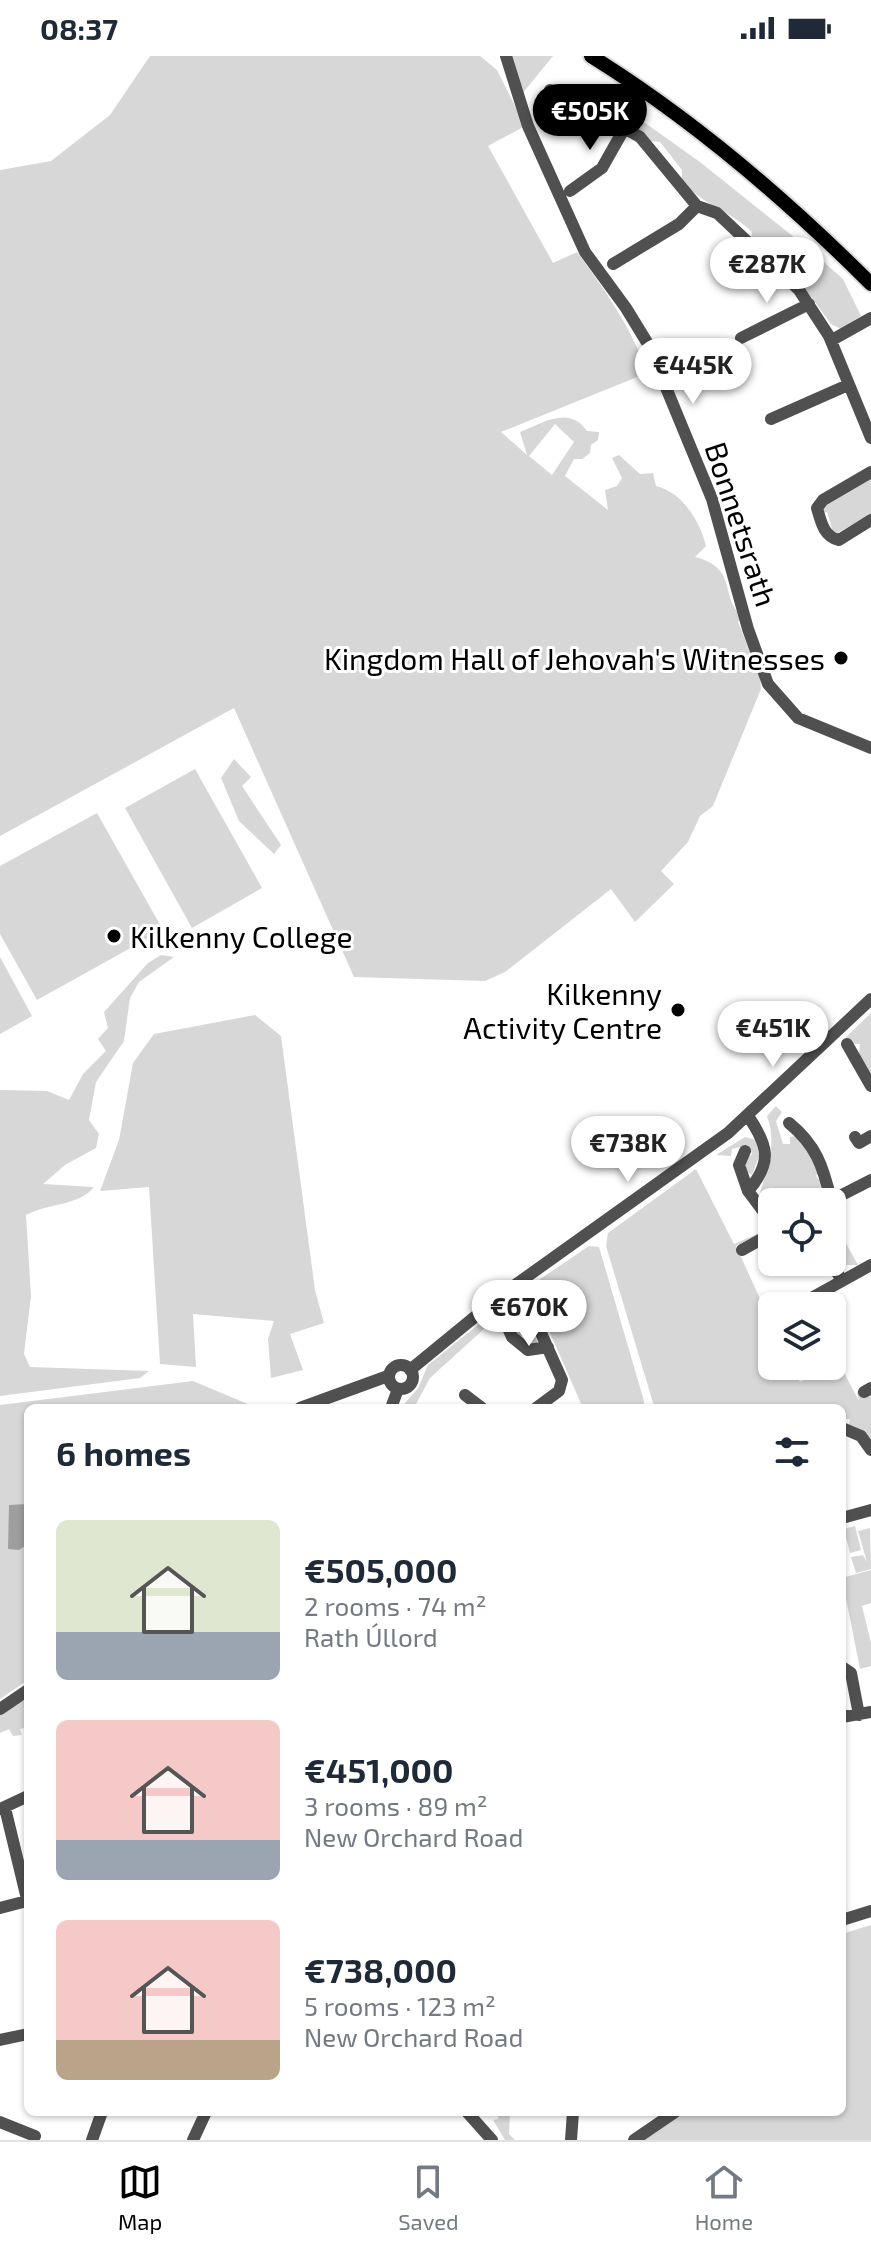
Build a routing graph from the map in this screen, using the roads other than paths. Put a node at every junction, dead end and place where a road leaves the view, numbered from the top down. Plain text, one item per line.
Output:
1 (506, 56) edge
2 (591, 56) edge
3 (550, 90) dead end
4 (624, 129) junction
5 (570, 191) dead end
6 (697, 206) junction
7 (613, 264) dead end
8 (871, 284) edge
9 (809, 304) junction
10 (871, 318) edge
11 (741, 338) dead end
12 (832, 340) junction
13 (848, 385) junction
14 (866, 417) edge
15 (771, 419) dead end
16 (871, 438) edge
17 (871, 472) edge
18 (871, 520) edge
19 (871, 748) edge
20 (871, 999) edge
21 (853, 1048) dead end
22 (871, 1086) edge
23 (748, 1116) junction
24 (789, 1123) dead end
25 (871, 1136) edge
26 (855, 1137) dead end
27 (745, 1151) dead end
28 (871, 1180) edge
29 (827, 1188) edge
30 (748, 1191) junction
31 (846, 1193) edge
32 (758, 1204) edge
33 (758, 1241) edge
34 (742, 1250) dead end
35 (871, 1265) edge
36 (839, 1276) edge
37 (842, 1281) junction
38 (823, 1292) edge
39 (504, 1293) junction
40 (508, 1328) dead end
41 (548, 1347) junction
42 (410, 1370) junction
43 (388, 1376) junction
44 (398, 1389) junction
45 (465, 1395) dead end
46 (311, 1404) edge
47 (392, 1404) edge
48 (477, 1404) edge
49 (541, 1404) edge
50 (846, 1430) edge
51 (871, 1450) edge
52 (871, 1510) edge
53 (846, 1517) edge
54 (846, 1670) edge
55 (24, 1693) edge
56 (0, 1709) edge
57 (865, 1714) edge
58 (24, 1798) edge
59 (2, 1809) edge
60 (24, 1888) edge
61 (24, 1903) edge
62 (0, 1908) edge
63 (871, 1911) edge
64 (846, 1919) edge
65 (24, 2035) edge
66 (0, 2040) edge
67 (101, 2116) edge
68 (204, 2116) edge
69 (476, 2116) edge
70 (573, 2116) edge
71 (669, 2116) edge
72 (0, 2122) edge
73 (36, 2135) edge
74 (92, 2140) edge
75 (193, 2140) edge
76 (492, 2140) edge
77 (571, 2140) edge
78 (634, 2140) edge

1 - 19 street, Bonnetsrath
2 - 8 main road
3 - 4 street
4 - 5 street
4 - 6 street
6 - 7 street
6 - 9 street
9 - 11 street
9 - 12 street
10 - 12 street
12 - 13 street
13 - 14 street
13 - 15 street
14 - 16 street
17 - 18 street
20 - 23 street
21 - 22 street
23 - 30 street
23 - 39 street
24 - 29 street
25 - 26 street
27 - 30 street
28 - 31 street
30 - 32 street
33 - 34 street
35 - 37 street
36 - 37 street
37 - 38 street
39 - 41 street
39 - 42 street
40 - 41 street
41 - 49 street
42 - 43 street
42 - 44 street
43 - 44 street
43 - 46 street
44 - 47 street
45 - 48 street
50 - 51 street
52 - 53 street
54 - 57 street
55 - 56 street
58 - 59 street
59 - 60 street
61 - 62 street
63 - 64 street
65 - 66 street
67 - 74 street
68 - 75 street
69 - 76 street
70 - 77 street
71 - 78 street
72 - 73 street

